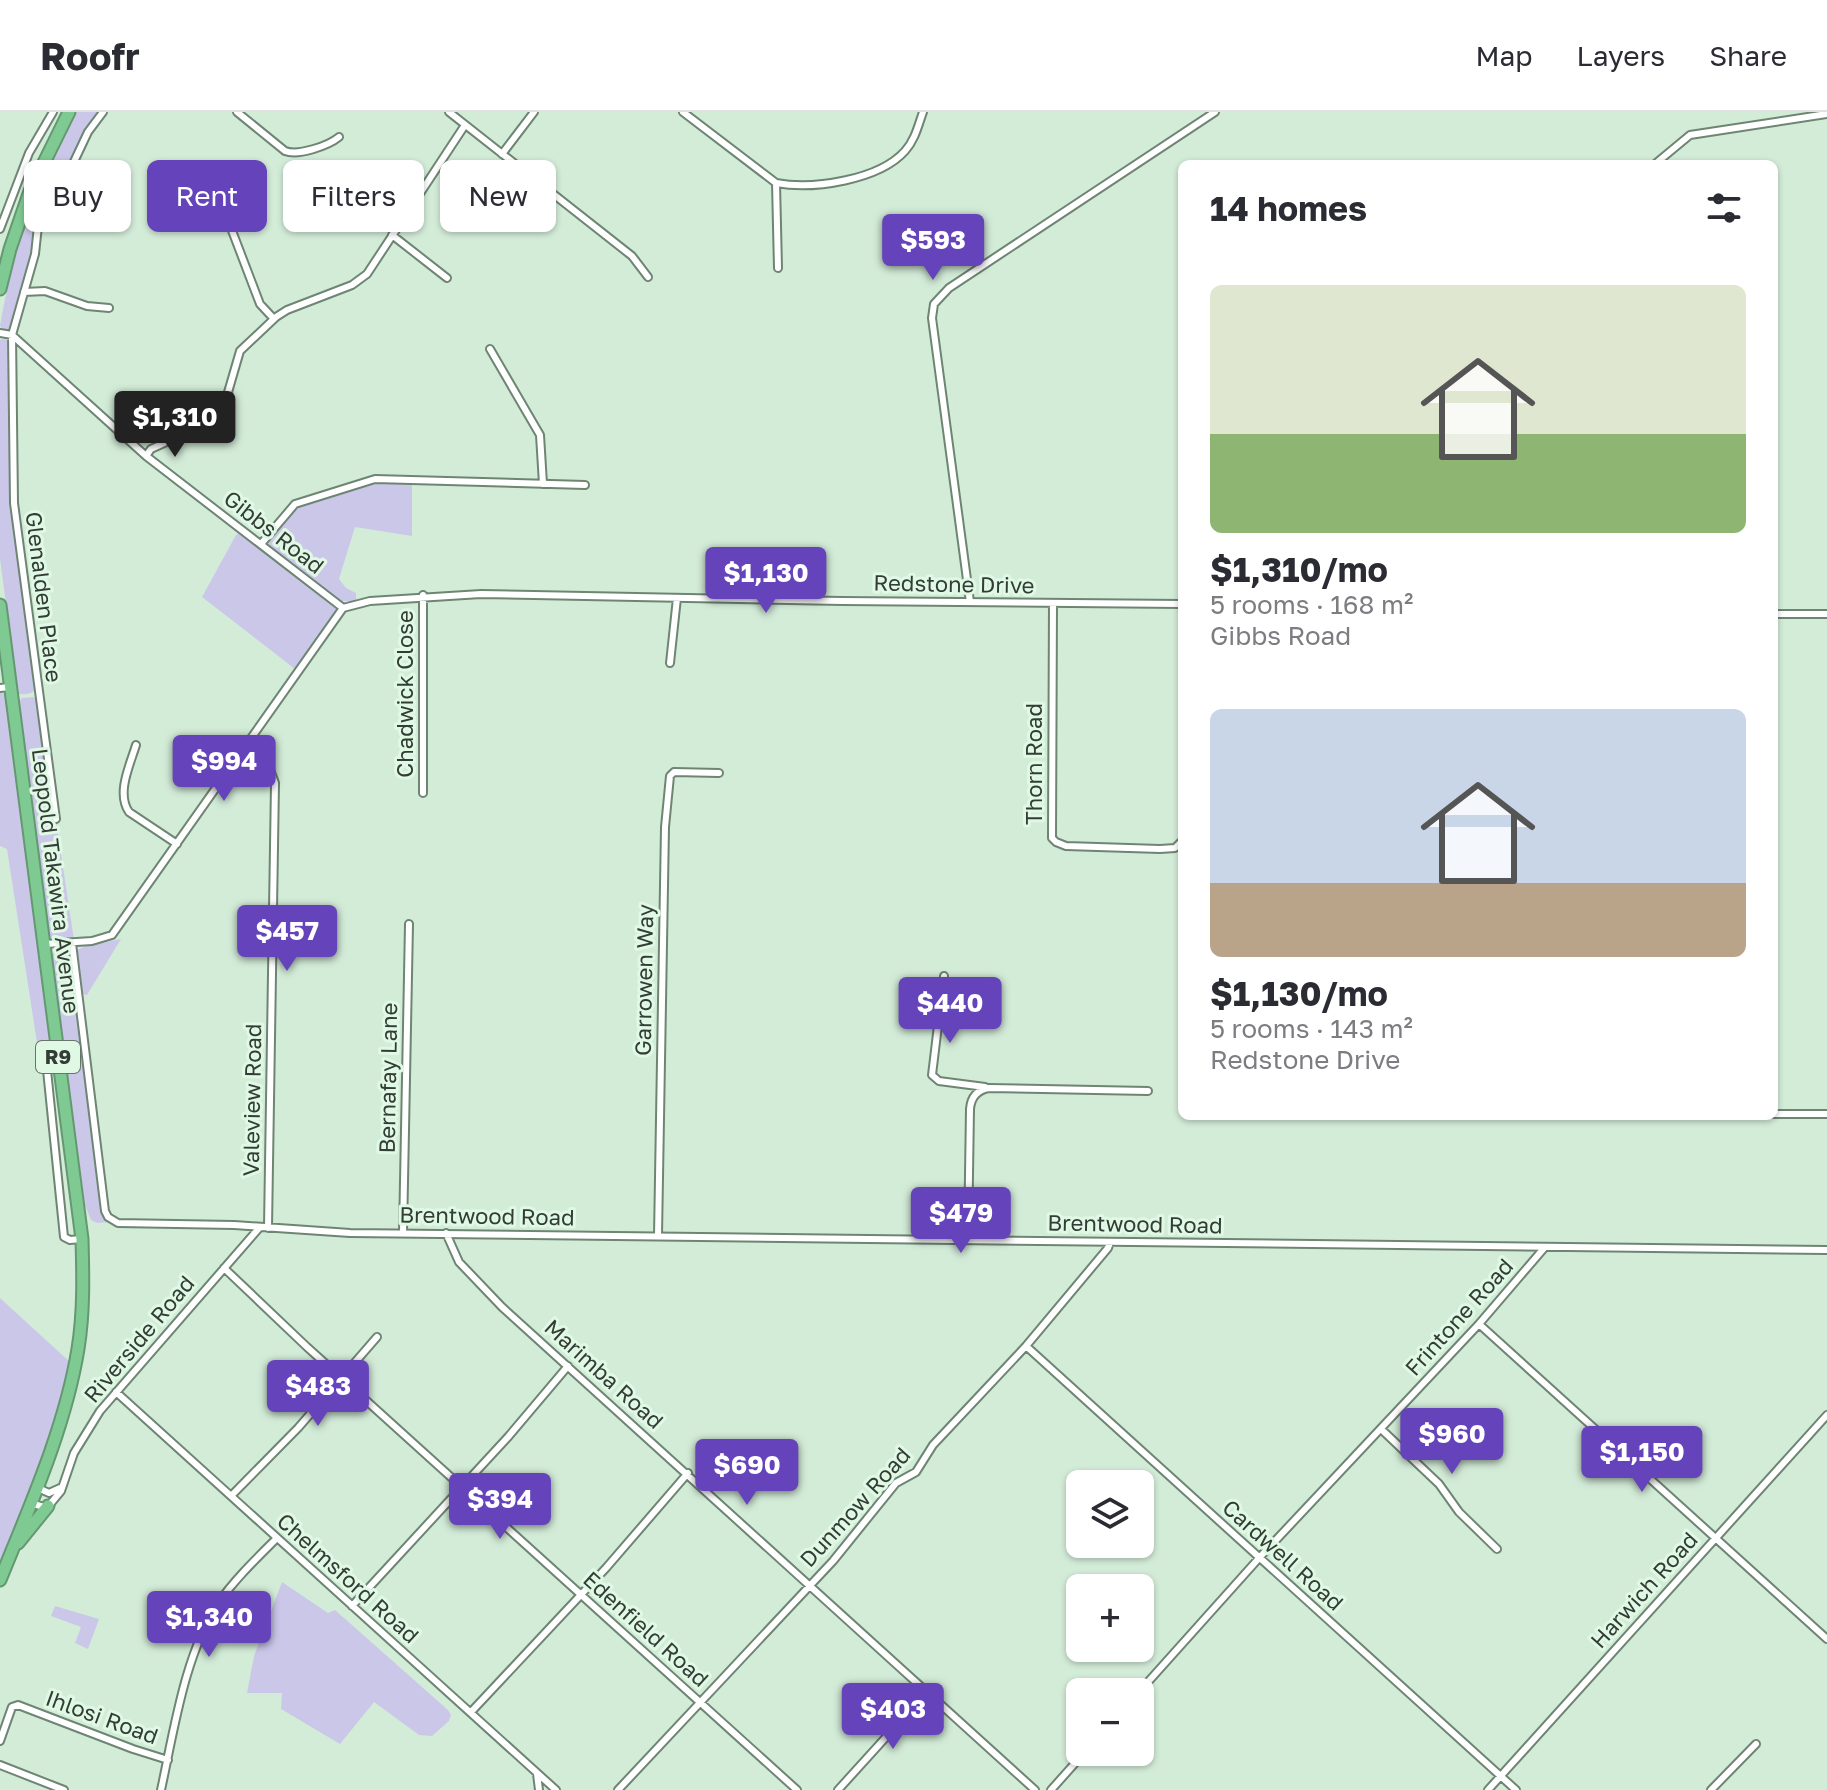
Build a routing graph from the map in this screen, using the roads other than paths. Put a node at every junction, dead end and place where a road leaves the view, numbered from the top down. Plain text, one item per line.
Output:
1 (53, 112) edge
2 (69, 112) edge
3 (103, 112) edge
4 (237, 112) edge
5 (449, 112) edge
6 (534, 112) edge
7 (683, 112) edge
8 (923, 112) edge
9 (1215, 112) edge
10 (1827, 114) edge
11 (465, 125) junction
12 (339, 137) dead end
13 (502, 154) junction
14 (45, 160) edge
15 (74, 160) edge
16 (1660, 160) edge
17 (776, 183) junction
18 (24, 208) edge
19 (0, 229) edge
20 (37, 232) edge
21 (233, 232) edge
22 (392, 235) junction
23 (778, 268) dead end
24 (648, 277) dead end
25 (447, 278) dead end
26 (0, 289) edge
27 (24, 292) junction
28 (109, 308) dead end
29 (274, 319) junction
30 (0, 333) edge
31 (12, 335) junction
32 (490, 349) dead end
33 (146, 456) junction
34 (543, 484) junction
35 (585, 485) dead end
36 (261, 544) junction
37 (423, 595) junction
38 (677, 598) junction
39 (970, 602) junction
40 (1053, 603) junction
41 (1178, 604) edge
42 (0, 605) edge
43 (343, 608) junction
44 (1827, 614) edge
45 (1778, 615) edge
46 (670, 663) dead end
47 (4, 688) edge
48 (136, 745) dead end
49 (243, 749) junction
50 (719, 773) dead end
51 (423, 793) dead end
52 (56, 819) dead end
53 (177, 844) junction
54 (1178, 845) edge
55 (409, 924) dead end
56 (72, 943) junction
57 (45, 944) junction
58 (944, 976) dead end
59 (47, 1070) dead end
60 (989, 1088) junction
61 (1148, 1091) dead end
62 (1778, 1114) edge
63 (1827, 1114) edge
64 (264, 1227) junction
65 (403, 1233) junction
66 (446, 1233) junction
67 (658, 1236) junction
68 (82, 1239) junction
69 (968, 1240) junction
70 (1110, 1242) junction
71 (1545, 1247) junction
72 (1827, 1250) edge
73 (224, 1268) junction
74 (1479, 1324) junction
75 (377, 1337) dead end
76 (1026, 1346) junction
77 (568, 1366) junction
78 (341, 1377) junction
79 (116, 1392) junction
80 (1827, 1415) edge
81 (1381, 1429) junction
82 (688, 1473) junction
83 (63, 1486) junction
84 (462, 1487) junction
85 (36, 1488) junction
86 (232, 1495) junction
87 (30, 1503) junction
88 (48, 1506) junction
89 (277, 1538) junction
90 (1715, 1539) junction
91 (13, 1549) junction
92 (1497, 1549) dead end
93 (1260, 1557) junction
94 (0, 1580) edge
95 (808, 1584) junction
96 (580, 1594) junction
97 (352, 1606) junction
98 (1827, 1639) edge
99 (1152, 1678) edge
100 (926, 1693) junction
101 (700, 1701) junction
102 (471, 1712) junction
103 (0, 1741) edge
104 (1756, 1744) dead end
105 (168, 1760) junction
106 (0, 1765) edge
107 (1072, 1766) edge
108 (536, 1773) junction
109 (1500, 1775) junction
110 (551, 1788) edge
111 (64, 1790) edge
112 (161, 1790) edge
113 (539, 1790) edge
114 (618, 1790) edge
115 (797, 1790) edge
116 (838, 1790) edge
117 (1035, 1790) edge
118 (1051, 1790) edge
119 (1488, 1790) edge
120 (1516, 1790) edge
121 (1711, 1790) edge

1 - 19 street
2 - 14 highway
3 - 15 street, Glenalden Place
4 - 12 street
5 - 11 street
6 - 13 street
7 - 17 street
8 - 17 street
9 - 39 street
10 - 16 street
11 - 13 street
11 - 22 street
13 - 24 street
17 - 23 street
18 - 26 highway
20 - 27 street, Glenalden Place
21 - 29 street
22 - 25 street
22 - 29 street
27 - 28 street
27 - 31 street, Glenalden Place
29 - 33 street
30 - 31 street
31 - 33 street, Gibbs Road
31 - 52 street, Glenalden Place
32 - 34 street
33 - 36 street, Gibbs Road
34 - 35 street
34 - 36 street
36 - 43 street, Gibbs Road
37 - 38 street, Redstone Drive
37 - 43 street, Redstone Drive
37 - 51 street, Chadwick Close
38 - 39 street, Redstone Drive
38 - 46 street
39 - 40 street, Redstone Drive
40 - 41 street, Redstone Drive
40 - 54 street, Thorn Road
42 - 47 highway, Leopold Takawira Avenue / R9
43 - 49 street
44 - 45 street
47 - 57 highway, Leopold Takawira Avenue / R9
48 - 53 street
49 - 53 street
49 - 64 street, Valeview Road
50 - 67 street, Garrowen Way
53 - 56 street
55 - 65 street, Bernafay Lane
56 - 57 street
56 - 64 street, Brentwood Road
57 - 68 highway, Leopold Takawira Avenue / R9
58 - 60 street
59 - 68 street
60 - 61 street
60 - 69 street
62 - 63 street
64 - 65 street, Brentwood Road
64 - 73 street, Riverside Road
65 - 66 street, Brentwood Road
66 - 67 street, Brentwood Road
66 - 77 street, Marimba Road
67 - 69 street, Brentwood Road
68 - 85 highway, Leopold Takawira Avenue / R9
69 - 70 street, Brentwood Road
70 - 71 street, Brentwood Road
70 - 76 street, Dunmow Road
71 - 72 street, Brentwood Road
71 - 74 street, Frintone Road
73 - 78 street, Edenfield Road
73 - 79 street, Riverside Road
74 - 81 street, Frintone Road
74 - 90 street
75 - 78 street
76 - 93 street, Cardwell Road
76 - 95 street, Dunmow Road
77 - 82 street, Marimba Road
77 - 84 street
78 - 84 street, Edenfield Road
78 - 86 street
79 - 83 street, Riverside Road
79 - 86 street, Chelmsford Road
80 - 90 street, Harwich Road
81 - 92 street
81 - 93 street, Frintone Road
82 - 95 street, Marimba Road
82 - 96 street
83 - 85 street
83 - 88 street, Riverside Road
84 - 96 street, Edenfield Road
84 - 97 street
85 - 87 highway, Leopold Takawira Avenue / R9
86 - 89 street, Chelmsford Road
87 - 88 street
87 - 91 highway, Leopold Takawira Avenue / R9
88 - 91 highway
89 - 97 street, Chelmsford Road
89 - 105 street
90 - 98 street
90 - 109 street, Harwich Road
91 - 94 highway, Leopold Takawira Avenue / R9
93 - 99 street, Frintone Road
93 - 109 street, Cardwell Road
95 - 100 street, Marimba Road
95 - 101 street, Dunmow Road
96 - 101 street, Edenfield Road
96 - 102 street
97 - 102 street, Chelmsford Road
100 - 116 street
100 - 117 street, Marimba Road
101 - 114 street, Dunmow Road
101 - 115 street, Edenfield Road
102 - 108 street, Chelmsford Road
103 - 105 street, Ihlosi Road
104 - 121 street
105 - 112 street
106 - 111 street
107 - 118 street
108 - 110 street, Chelmsford Road
108 - 113 street
109 - 119 street, Harwich Road
109 - 120 street, Cardwell Road

